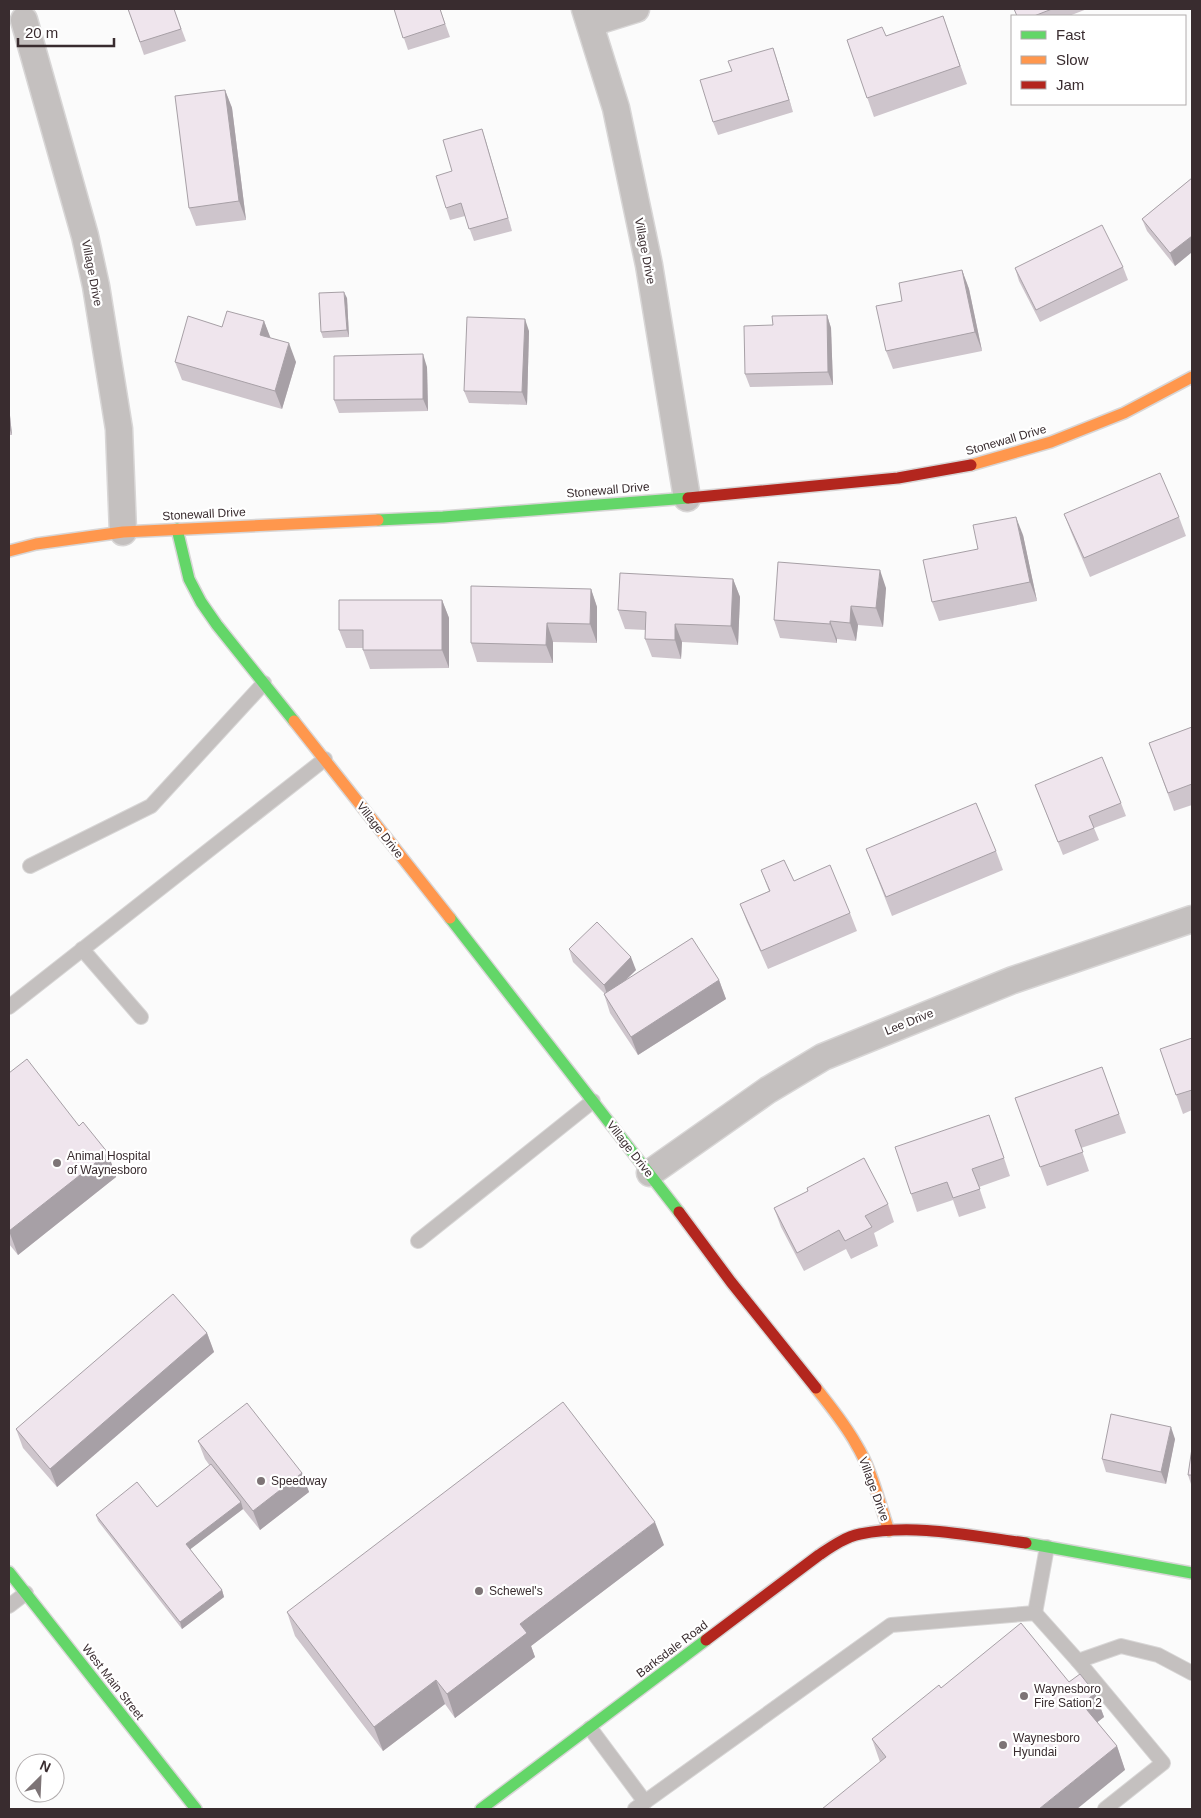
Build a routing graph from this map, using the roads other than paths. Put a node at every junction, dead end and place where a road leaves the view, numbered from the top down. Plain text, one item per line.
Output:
1 (636, 9) edge
2 (588, 16) edge
3 (24, 20) dead end
4 (1192, 377) edge
5 (687, 498) junction
6 (177, 529) junction
7 (123, 532) junction
8 (9, 550) edge
9 (264, 683) junction
10 (325, 759) junction
11 (30, 866) dead end
12 (1192, 919) edge
13 (82, 950) junction
14 (9, 1006) edge
15 (141, 1017) dead end
16 (593, 1101) junction
17 (650, 1173) junction
18 (418, 1241) dead end
19 (889, 1531) junction
20 (1047, 1547) junction
21 (9, 1572) edge
22 (1192, 1574) edge
23 (26, 1593) junction
24 (9, 1606) edge
25 (1035, 1613) junction
26 (1078, 1661) junction
27 (1192, 1673) edge
28 (590, 1728) junction
29 (640, 1805) edge
30 (196, 1809) edge
31 (482, 1809) edge
32 (1105, 1809) edge

1 - 2 street
2 - 5 street, Village Drive
3 - 7 street, Village Drive
4 - 5 street, Stonewall Drive
5 - 6 street, Stonewall Drive
6 - 7 street, Stonewall Drive
6 - 9 street, Village Drive
7 - 8 street, Stonewall Drive
9 - 10 street, Village Drive
9 - 11 lane
10 - 13 lane
10 - 16 street, Village Drive
12 - 17 street, Lee Drive
13 - 14 lane
13 - 15 lane
16 - 17 street, Village Drive
16 - 18 lane
17 - 19 street, Village Drive
19 - 20 street, Village Drive
19 - 28 street, Barksdale Road
20 - 22 street, Village Drive
20 - 25 lane
21 - 23 street, West Main Street
23 - 24 lane
23 - 30 street, West Main Street
25 - 26 lane
25 - 29 lane
26 - 27 lane
26 - 32 lane
28 - 29 lane
28 - 31 street, Barksdale Road

